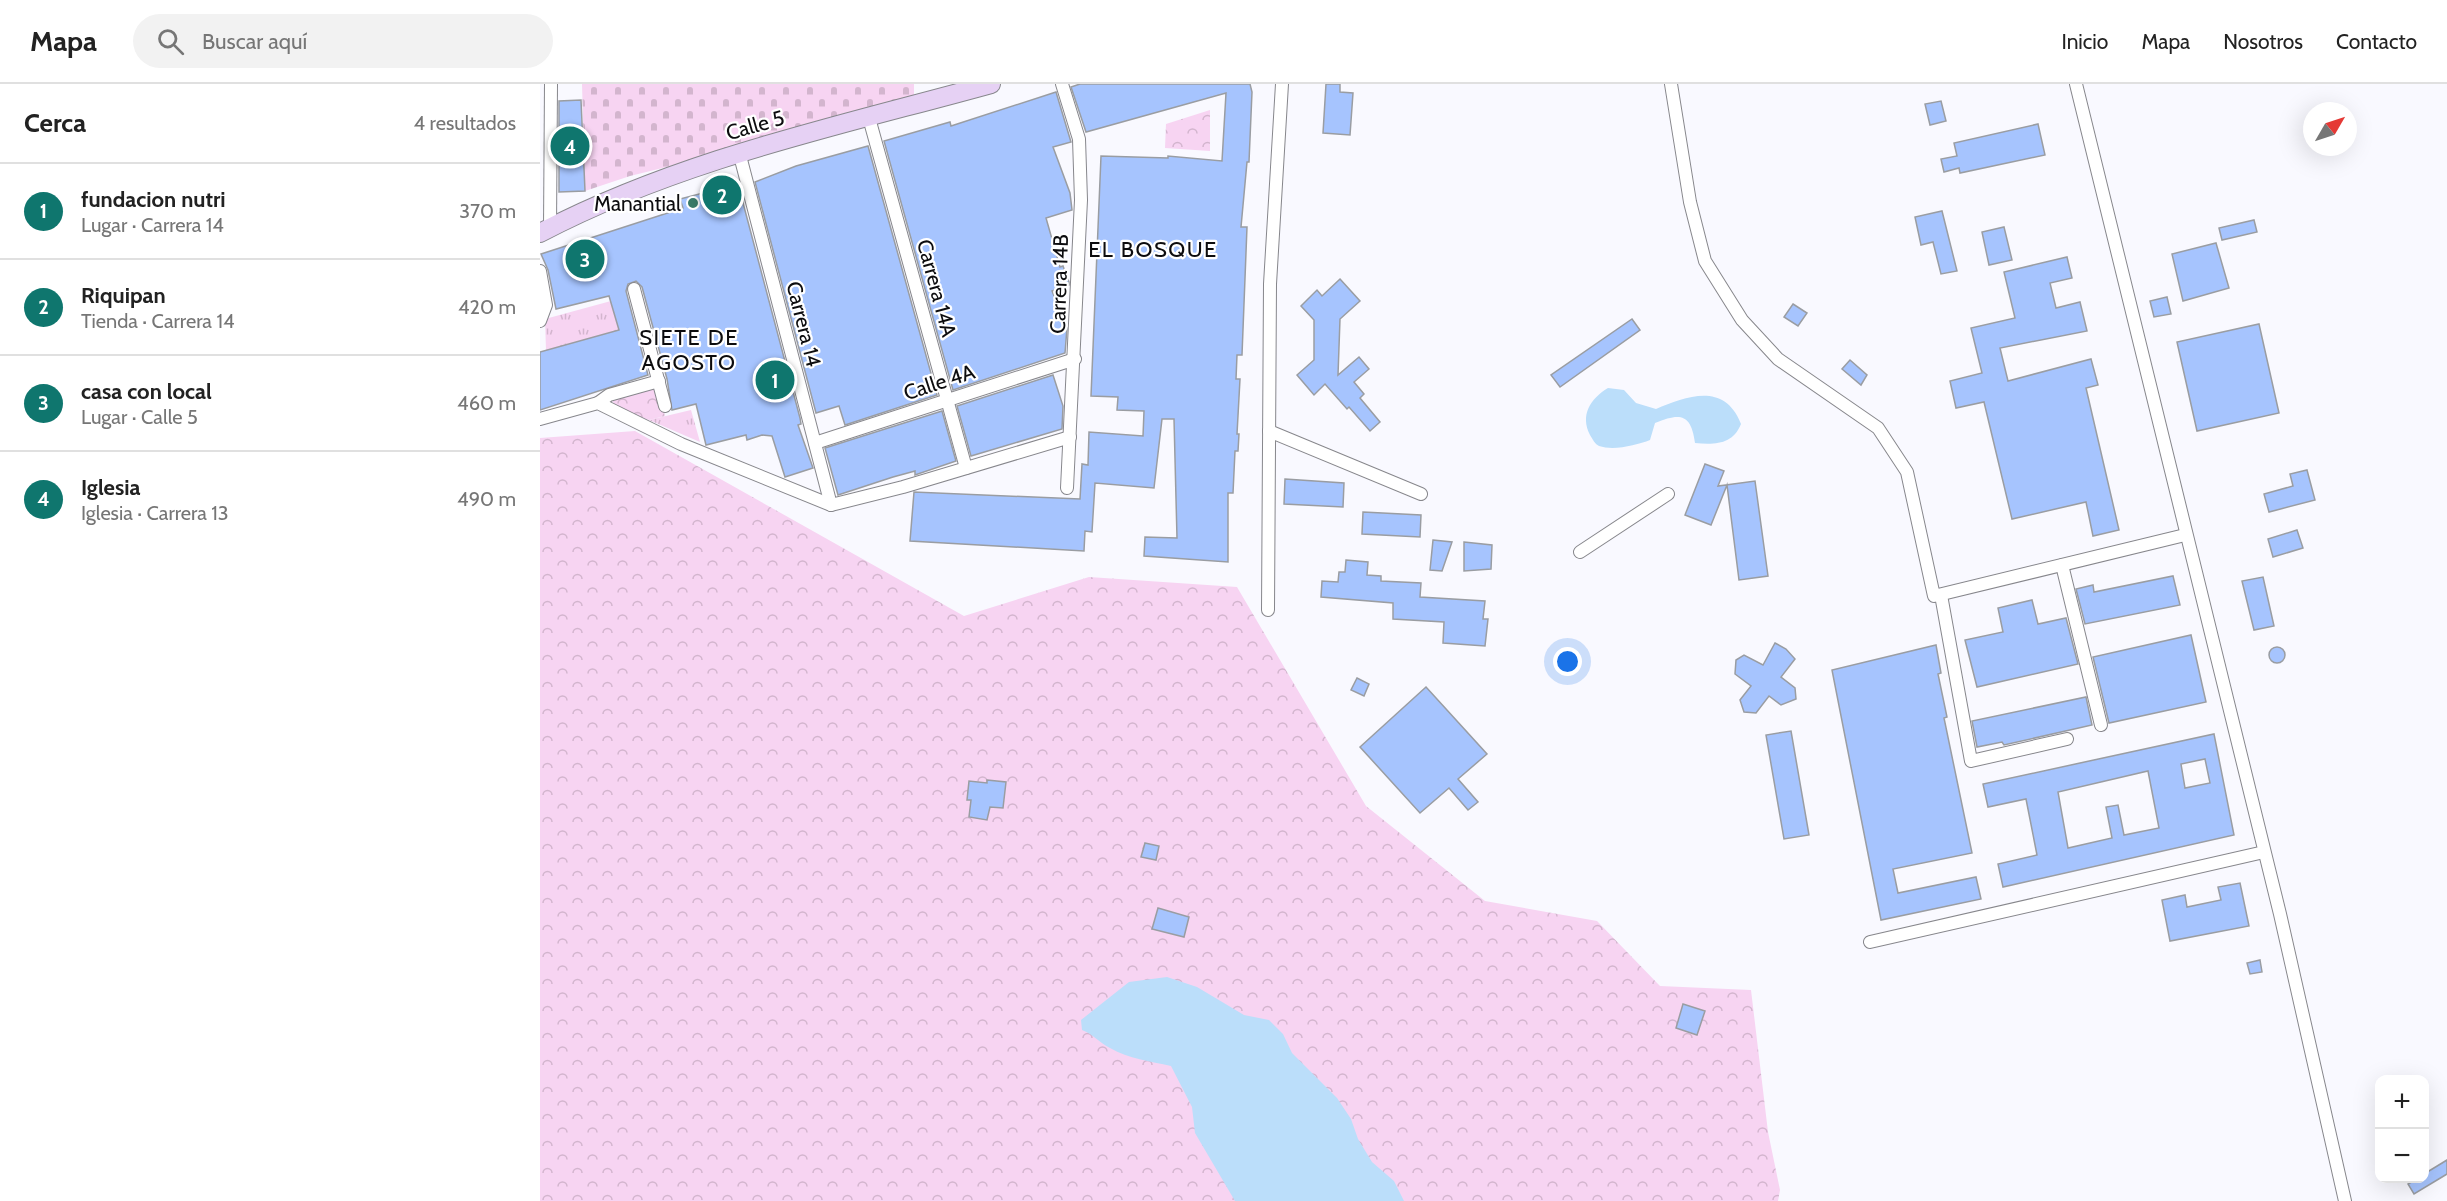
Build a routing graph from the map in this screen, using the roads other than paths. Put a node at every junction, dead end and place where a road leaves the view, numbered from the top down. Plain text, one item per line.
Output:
1 (551, 84) edge
2 (992, 84) edge
3 (1062, 84) edge
4 (1282, 84) edge
5 (1671, 84) edge
6 (2076, 84) edge
7 (869, 118) junction
8 (739, 152) junction
9 (545, 231) edge
10 (540, 271) edge
11 (634, 289) dead end
12 (540, 321) edge
13 (1075, 358) junction
14 (659, 381) junction
15 (948, 400) junction
16 (598, 403) junction
17 (666, 406) dead end
18 (540, 419) edge
19 (1269, 431) junction
20 (1070, 437) junction
21 (815, 443) junction
22 (966, 468) junction
23 (1067, 488) dead end
24 (1421, 494) dead end
25 (1668, 494) dead end
26 (831, 506) junction
27 (2185, 535) junction
28 (1580, 552) dead end
29 (2062, 565) junction
30 (1941, 595) junction
31 (1268, 610) dead end
32 (2101, 725) dead end
33 (2067, 739) dead end
34 (2264, 852) junction
35 (1870, 942) dead end
36 (2345, 1201) edge

1 - 9 street
2 - 7 street, Calle 5
3 - 13 street, Carrera 14B
4 - 19 street
5 - 30 street
6 - 27 street
7 - 8 street, Calle 5
7 - 15 street, Carrera 14A
8 - 9 street, Calle 5
8 - 21 street, Carrera 14
10 - 12 street
11 - 14 street
13 - 15 street, Calle 4A
13 - 20 street, Carrera 14B
14 - 16 street
14 - 17 street
15 - 21 street, Calle 4A
15 - 22 street, Carrera 14A
16 - 18 street
16 - 26 street
19 - 24 street
19 - 31 street
20 - 22 street
20 - 23 street, Carrera 14B
21 - 26 street, Carrera 14
22 - 26 street
25 - 28 street
27 - 29 street
27 - 34 street
29 - 30 street
29 - 32 street
30 - 33 street
34 - 35 street
34 - 36 street

